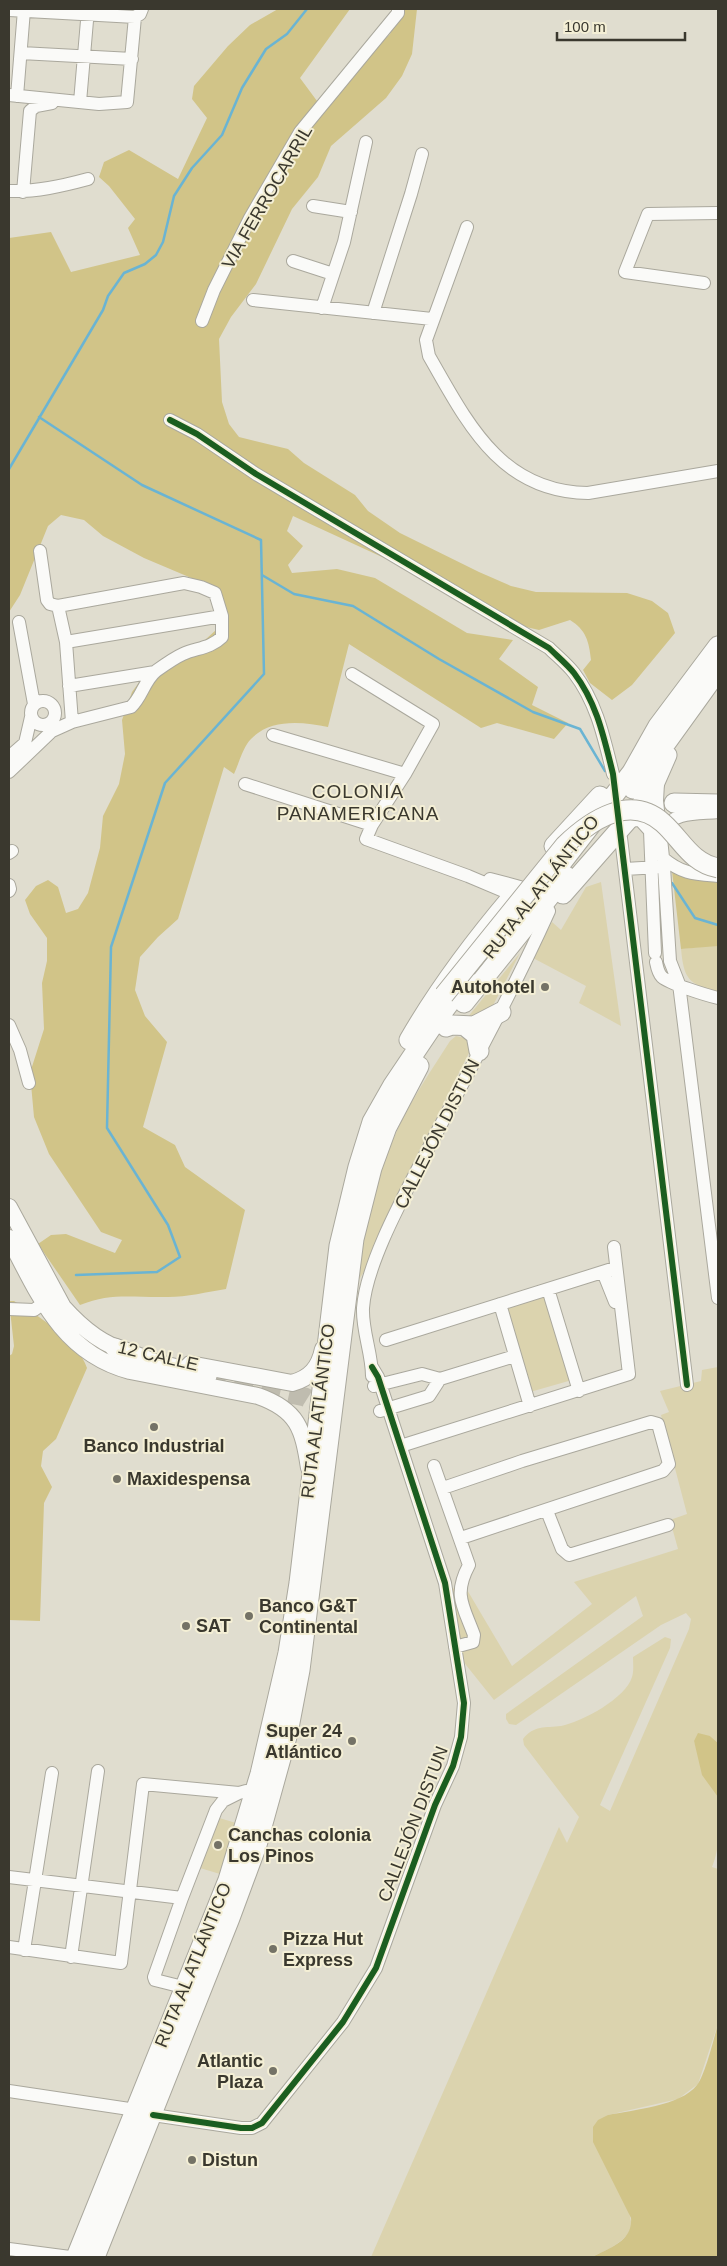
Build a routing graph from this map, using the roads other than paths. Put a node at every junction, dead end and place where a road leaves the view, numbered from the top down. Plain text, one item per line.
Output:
1 (398, 9) edge
2 (9, 10) edge
3 (24, 10) junction
4 (88, 11) edge
5 (139, 13) edge
6 (21, 53) junction
7 (83, 55) junction
8 (132, 59) junction
9 (13, 95) edge
10 (66, 100) junction
11 (80, 102) junction
12 (366, 142) dead end
13 (422, 154) dead end
14 (88, 178) dead end
15 (9, 191) edge
16 (23, 192) junction
17 (313, 206) dead end
18 (351, 212) junction
19 (718, 213) edge
20 (467, 226) dead end
21 (293, 261) dead end
22 (333, 274) junction
23 (704, 283) dead end
24 (253, 300) dead end
25 (322, 308) junction
26 (373, 313) junction
27 (432, 319) junction
28 (202, 321) dead end
29 (170, 420) dead end
30 (718, 470) edge
31 (40, 551) dead end
32 (58, 606) junction
33 (222, 616) junction
34 (18, 622) dead end
35 (66, 642) junction
36 (718, 646) edge
37 (718, 654) edge
38 (718, 671) edge
39 (155, 672) junction
40 (352, 674) dead end
41 (69, 686) junction
42 (34, 704) junction
43 (32, 717) junction
44 (54, 717) junction
45 (683, 720) junction
46 (72, 722) junction
47 (658, 726) junction
48 (52, 731) junction
49 (273, 734) dead end
50 (9, 757) edge
51 (650, 757) dead end
52 (9, 772) edge
53 (405, 774) junction
54 (613, 774) dead end
55 (658, 777) junction
56 (245, 784) dead end
57 (665, 802) junction
58 (718, 804) edge
59 (718, 812) edge
60 (688, 815) junction
61 (372, 825) junction
62 (623, 830) junction
63 (661, 834) junction
64 (659, 864) junction
65 (718, 868) edge
66 (625, 869) junction
67 (718, 876) edge
68 (9, 885) edge
69 (9, 891) edge
70 (517, 891) junction
71 (549, 911) junction
72 (656, 960) junction
73 (670, 961) junction
74 (679, 984) junction
75 (718, 998) edge
76 (464, 1004) junction
77 (428, 1009) junction
78 (500, 1012) junction
79 (9, 1025) edge
80 (466, 1026) junction
81 (446, 1028) junction
82 (479, 1051) junction
83 (29, 1084) dead end
84 (372, 1122) junction
85 (10, 1211) edge
86 (9, 1238) edge
87 (614, 1247) dead end
88 (609, 1270) junction
89 (548, 1289) junction
90 (718, 1298) edge
91 (44, 1303) junction
92 (500, 1304) junction
93 (9, 1309) edge
94 (330, 1313) junction
95 (386, 1340) dead end
96 (109, 1355) junction
97 (515, 1356) junction
98 (207, 1376) tunnel mouth
99 (440, 1379) junction
100 (377, 1385) junction
101 (687, 1385) dead end
102 (579, 1391) junction
103 (530, 1406) junction
104 (384, 1410) junction
105 (407, 1444) dead end
106 (434, 1466) dead end
107 (310, 1476) junction
108 (443, 1488) junction
109 (547, 1511) junction
110 (668, 1525) dead end
111 (461, 1538) junction
112 (323, 1564) dead end
113 (455, 1646) junction
114 (300, 1670) junction
115 (98, 1771) dead end
116 (52, 1773) dead end
117 (9, 1877) edge
118 (36, 1881) junction
119 (83, 1886) junction
120 (129, 1890) junction
121 (182, 1898) junction
122 (9, 1947) edge
123 (24, 1950) junction
124 (71, 1957) junction
125 (183, 1987) junction
126 (9, 2091) edge
127 (144, 2113) junction
128 (93, 2248) edge
129 (9, 2249) edge
130 (70, 2257) edge
131 (76, 2257) edge

1 - 28 street, VIA FERROCARRIL
2 - 3 street
3 - 4 street
3 - 6 street
4 - 5 street
4 - 7 street
5 - 8 street
6 - 7 street
6 - 9 street
7 - 8 street
7 - 11 street
8 - 11 street
9 - 10 street
10 - 11 street
10 - 16 street
12 - 18 street
13 - 26 street
14 - 16 street
15 - 16 street
17 - 18 street
18 - 22 street
19 - 23 street
20 - 27 street
21 - 22 street
22 - 25 street
24 - 25 street
25 - 26 street
26 - 27 street
27 - 30 street
29 - 54 street
31 - 32 street
32 - 33 street
32 - 35 street
33 - 35 street
33 - 39 street
34 - 42 street
35 - 41 street
36 - 47 highway, RUTA AL ATLÁNTICO
37 - 51 highway
38 - 45 highway, RUTA AL ATLÁNTICO
39 - 41 street
39 - 46 street
40 - 53 street
41 - 46 street
42 - 43 street
42 - 44 street
43 - 44 street
43 - 50 street
44 - 48 street
45 - 55 highway
45 - 76 highway, RUTA AL ATLÁNTICO
46 - 48 street
47 - 70 highway
47 - 84 highway, RUTA AL ATLÁNTICO
48 - 52 street
49 - 53 street
53 - 61 street
55 - 57 street
55 - 62 highway
56 - 61 street
57 - 58 highway
57 - 60 street
57 - 63 street
59 - 60 street
60 - 63 street
61 - 70 street
62 - 64 street
62 - 66 street
62 - 71 highway
63 - 64 street
64 - 66 street
64 - 67 street
64 - 72 street
64 - 73 street
65 - 77 highway, bridge
66 - 101 street
68 - 69 street
70 - 77 highway
71 - 76 highway
71 - 78 street, CALLEJÓN DISTUN
72 - 73 street
72 - 74 street
73 - 74 street
74 - 75 street
74 - 90 street
76 - 81 highway, RUTA AL ATLÁNTICO
77 - 84 highway
78 - 80 highway
78 - 82 street, CALLEJÓN DISTUN
79 - 83 street
80 - 81 highway
80 - 82 highway
81 - 114 highway, RUTA AL ATLÁNTICO
82 - 100 street, CALLEJÓN DISTUN
84 - 94 highway, RUTA AL ATLÁNTICO
85 - 96 main road, 12 CALLE
86 - 91 main road, 12 CALLE
87 - 88 street
88 - 89 street
88 - 102 street
89 - 92 street
89 - 102 street
91 - 93 street
91 - 96 main road, 12 CALLE
92 - 95 street
92 - 97 street
94 - 96 main road, 12 CALLE
94 - 107 highway, RUTA AL ATLÁNTICO
96 - 98 highway
96 - 107 main road, 12 CALLE
97 - 99 street
97 - 103 street
99 - 100 street
99 - 104 street
100 - 104 street, CALLEJÓN DISTUN
102 - 103 street
103 - 105 street
104 - 113 street, CALLEJÓN DISTUN
106 - 108 street
107 - 125 highway, RUTA AL ATLÁNTICO
108 - 109 street
108 - 111 street
109 - 110 street
109 - 111 street
111 - 113 street
112 - 114 highway
113 - 127 street, CALLEJÓN DISTUN
114 - 127 highway, RUTA AL ATLÁNTICO
115 - 119 street
116 - 118 street
117 - 118 street
118 - 119 street
118 - 123 street
119 - 120 street
119 - 124 street
120 - 121 street
120 - 121 street
120 - 124 street
121 - 125 street
122 - 123 street
123 - 124 street
125 - 127 highway, RUTA AL ATLÁNTICO
126 - 127 street, CALLEJÓN DISTUN
127 - 128 highway, RUTA AL ATLÁNTICO
128 - 131 highway, RUTA AL ATLÁNTICO
129 - 130 street

